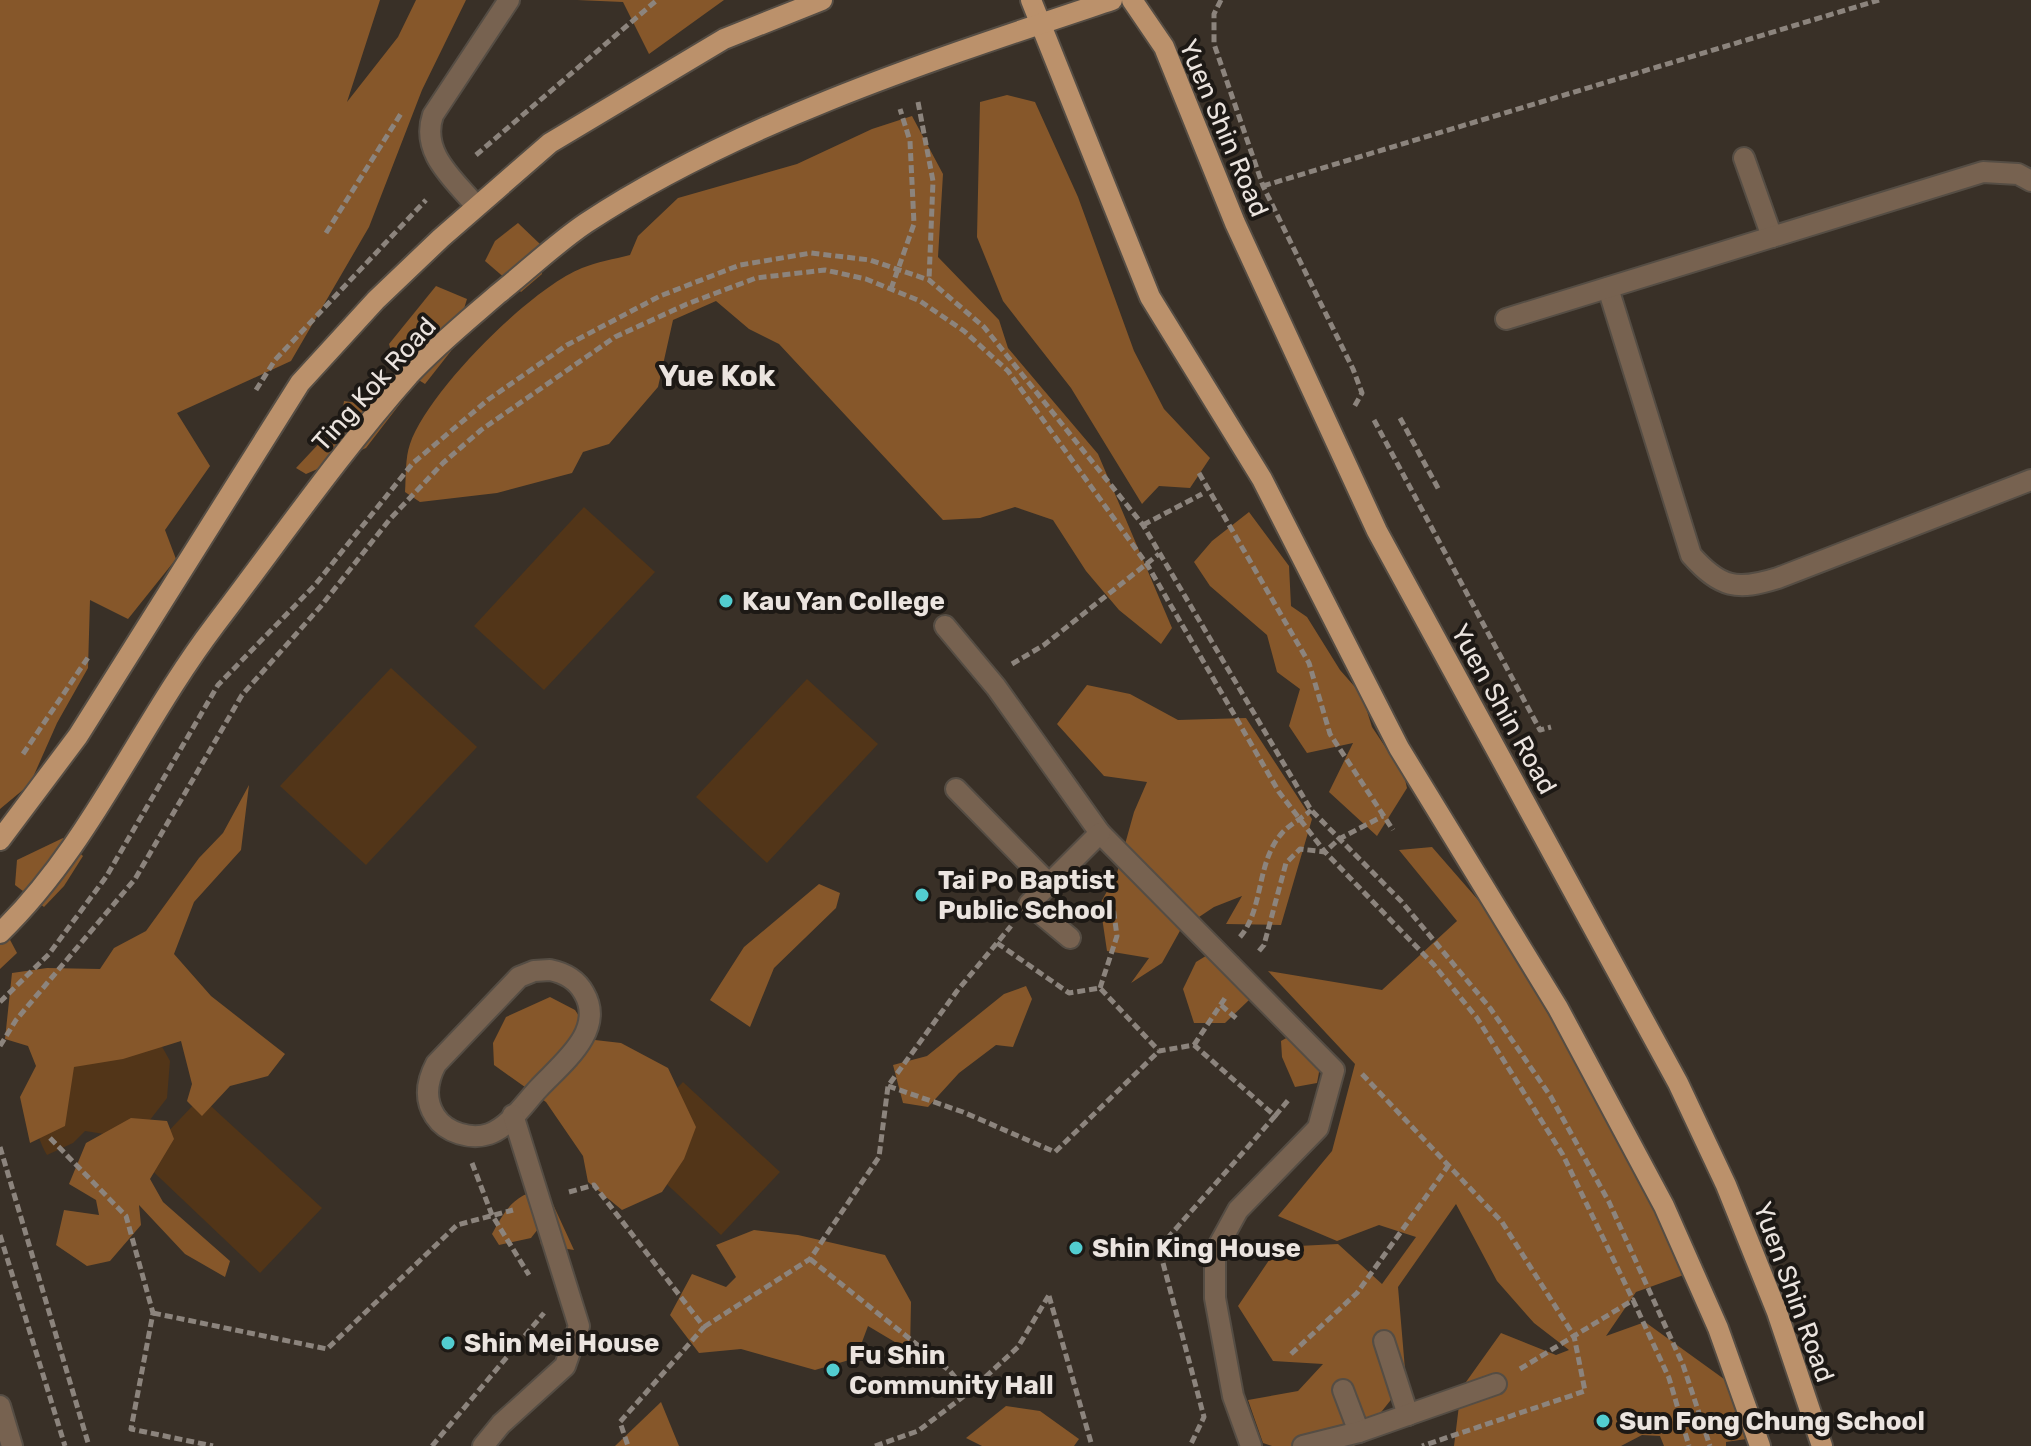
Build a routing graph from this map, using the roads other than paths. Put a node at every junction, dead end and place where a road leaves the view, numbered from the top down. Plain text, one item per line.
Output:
1 (509, 0) edge
2 (822, 0) edge
3 (1031, 0) edge
4 (1112, 0) edge
5 (1132, 0) edge
6 (1039, 24) junction
7 (1744, 158) dead end
8 (2031, 181) edge
9 (476, 206) junction
10 (1772, 237) junction
11 (1608, 288) junction
12 (1506, 319) dead end
13 (2031, 480) edge
14 (945, 626) dead end
15 (956, 789) dead end
16 (1100, 833) junction
17 (0, 840) edge
18 (1049, 884) junction
19 (0, 933) edge
20 (1070, 938) dead end
21 (513, 1115) junction
22 (1384, 1341) dead end
23 (1496, 1384) road end
24 (1343, 1390) dead end
25 (0, 1406) edge
26 (1408, 1415) junction
27 (1359, 1432) junction
28 (12, 1446) edge
29 (483, 1446) edge
30 (1251, 1446) edge
31 (1303, 1446) edge
32 (1760, 1446) edge
33 (1822, 1446) edge

1 - 9 street
2 - 9 main road, Ting Kok Road
3 - 6 main road
4 - 6 main road, Ting Kok Road
5 - 33 main road, Yuen Shin Road
6 - 19 main road, Ting Kok Road
6 - 32 main road
7 - 10 street
8 - 10 street
9 - 17 main road, Ting Kok Road
10 - 11 street
11 - 12 street
11 - 13 street
14 - 16 street
15 - 18 street
16 - 18 street
16 - 30 street
18 - 20 street
21 - 21 street
21 - 29 street
22 - 26 street
23 - 26 street
24 - 27 street
25 - 28 street
26 - 27 street
27 - 31 street

